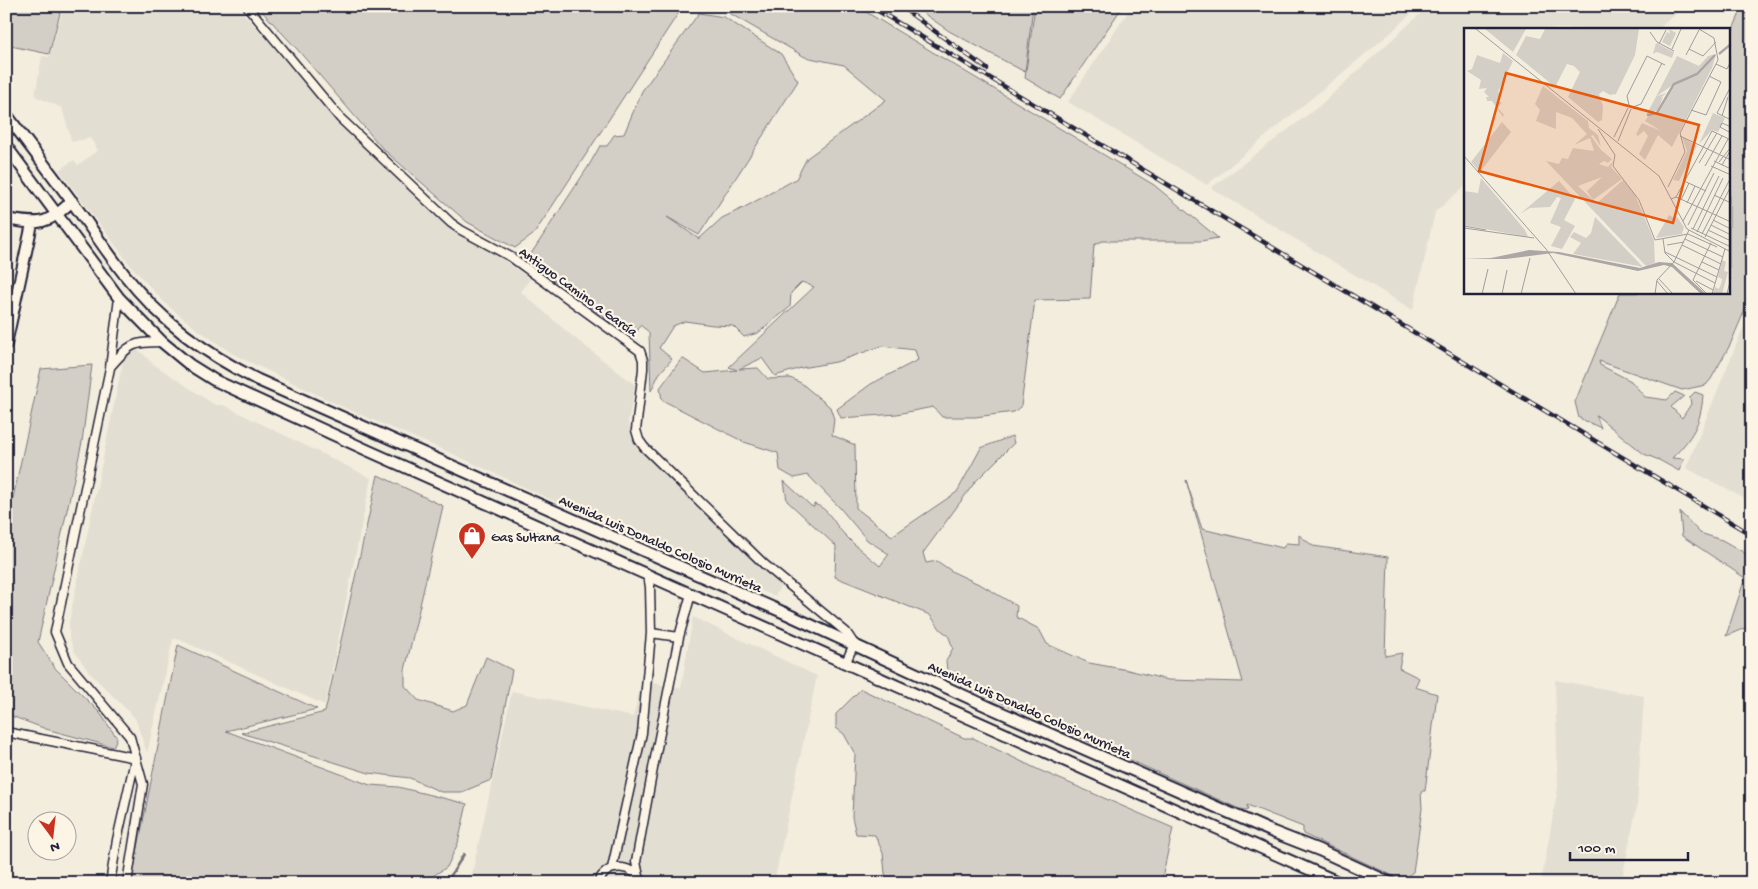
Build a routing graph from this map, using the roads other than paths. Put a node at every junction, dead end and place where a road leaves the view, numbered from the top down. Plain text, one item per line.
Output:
1 (247, 6) edge
2 (6, 114) edge
3 (6, 146) edge
4 (72, 201) junction
5 (57, 215) junction
6 (6, 219) edge
7 (32, 224) junction
8 (119, 298) junction
9 (162, 342) junction
10 (6, 344) edge
11 (110, 368) junction
12 (305, 401) junction
13 (297, 418) junction
14 (648, 575) junction
15 (691, 594) junction
16 (651, 634) junction
17 (679, 638) junction
18 (854, 644) junction
19 (846, 662) junction
20 (6, 732) edge
21 (136, 758) junction
22 (612, 868) junction
23 (641, 879) edge
24 (110, 883) edge
25 (127, 883) edge
26 (598, 883) edge
27 (1340, 883) edge
28 (1391, 883) edge

1 - 18 street, Antiguo Camino a García
2 - 4 main road, Avenida Luis Donaldo Colosio Murrieta
3 - 5 main road
4 - 5 main road
4 - 12 main road, Avenida Luis Donaldo Colosio Murrieta
5 - 7 main road
5 - 8 main road
6 - 7 main road
7 - 10 main road
8 - 9 main road
8 - 11 street
9 - 11 street
9 - 13 main road
11 - 21 street
12 - 13 main road
12 - 18 main road, Avenida Luis Donaldo Colosio Murrieta
13 - 14 main road
14 - 15 main road
14 - 16 street
15 - 17 street
15 - 19 main road
16 - 17 street
16 - 22 street
17 - 23 street
18 - 19 street
18 - 28 main road, Avenida Luis Donaldo Colosio Murrieta
19 - 27 main road
20 - 21 street
21 - 24 street
21 - 25 street
22 - 23 street
22 - 26 street

